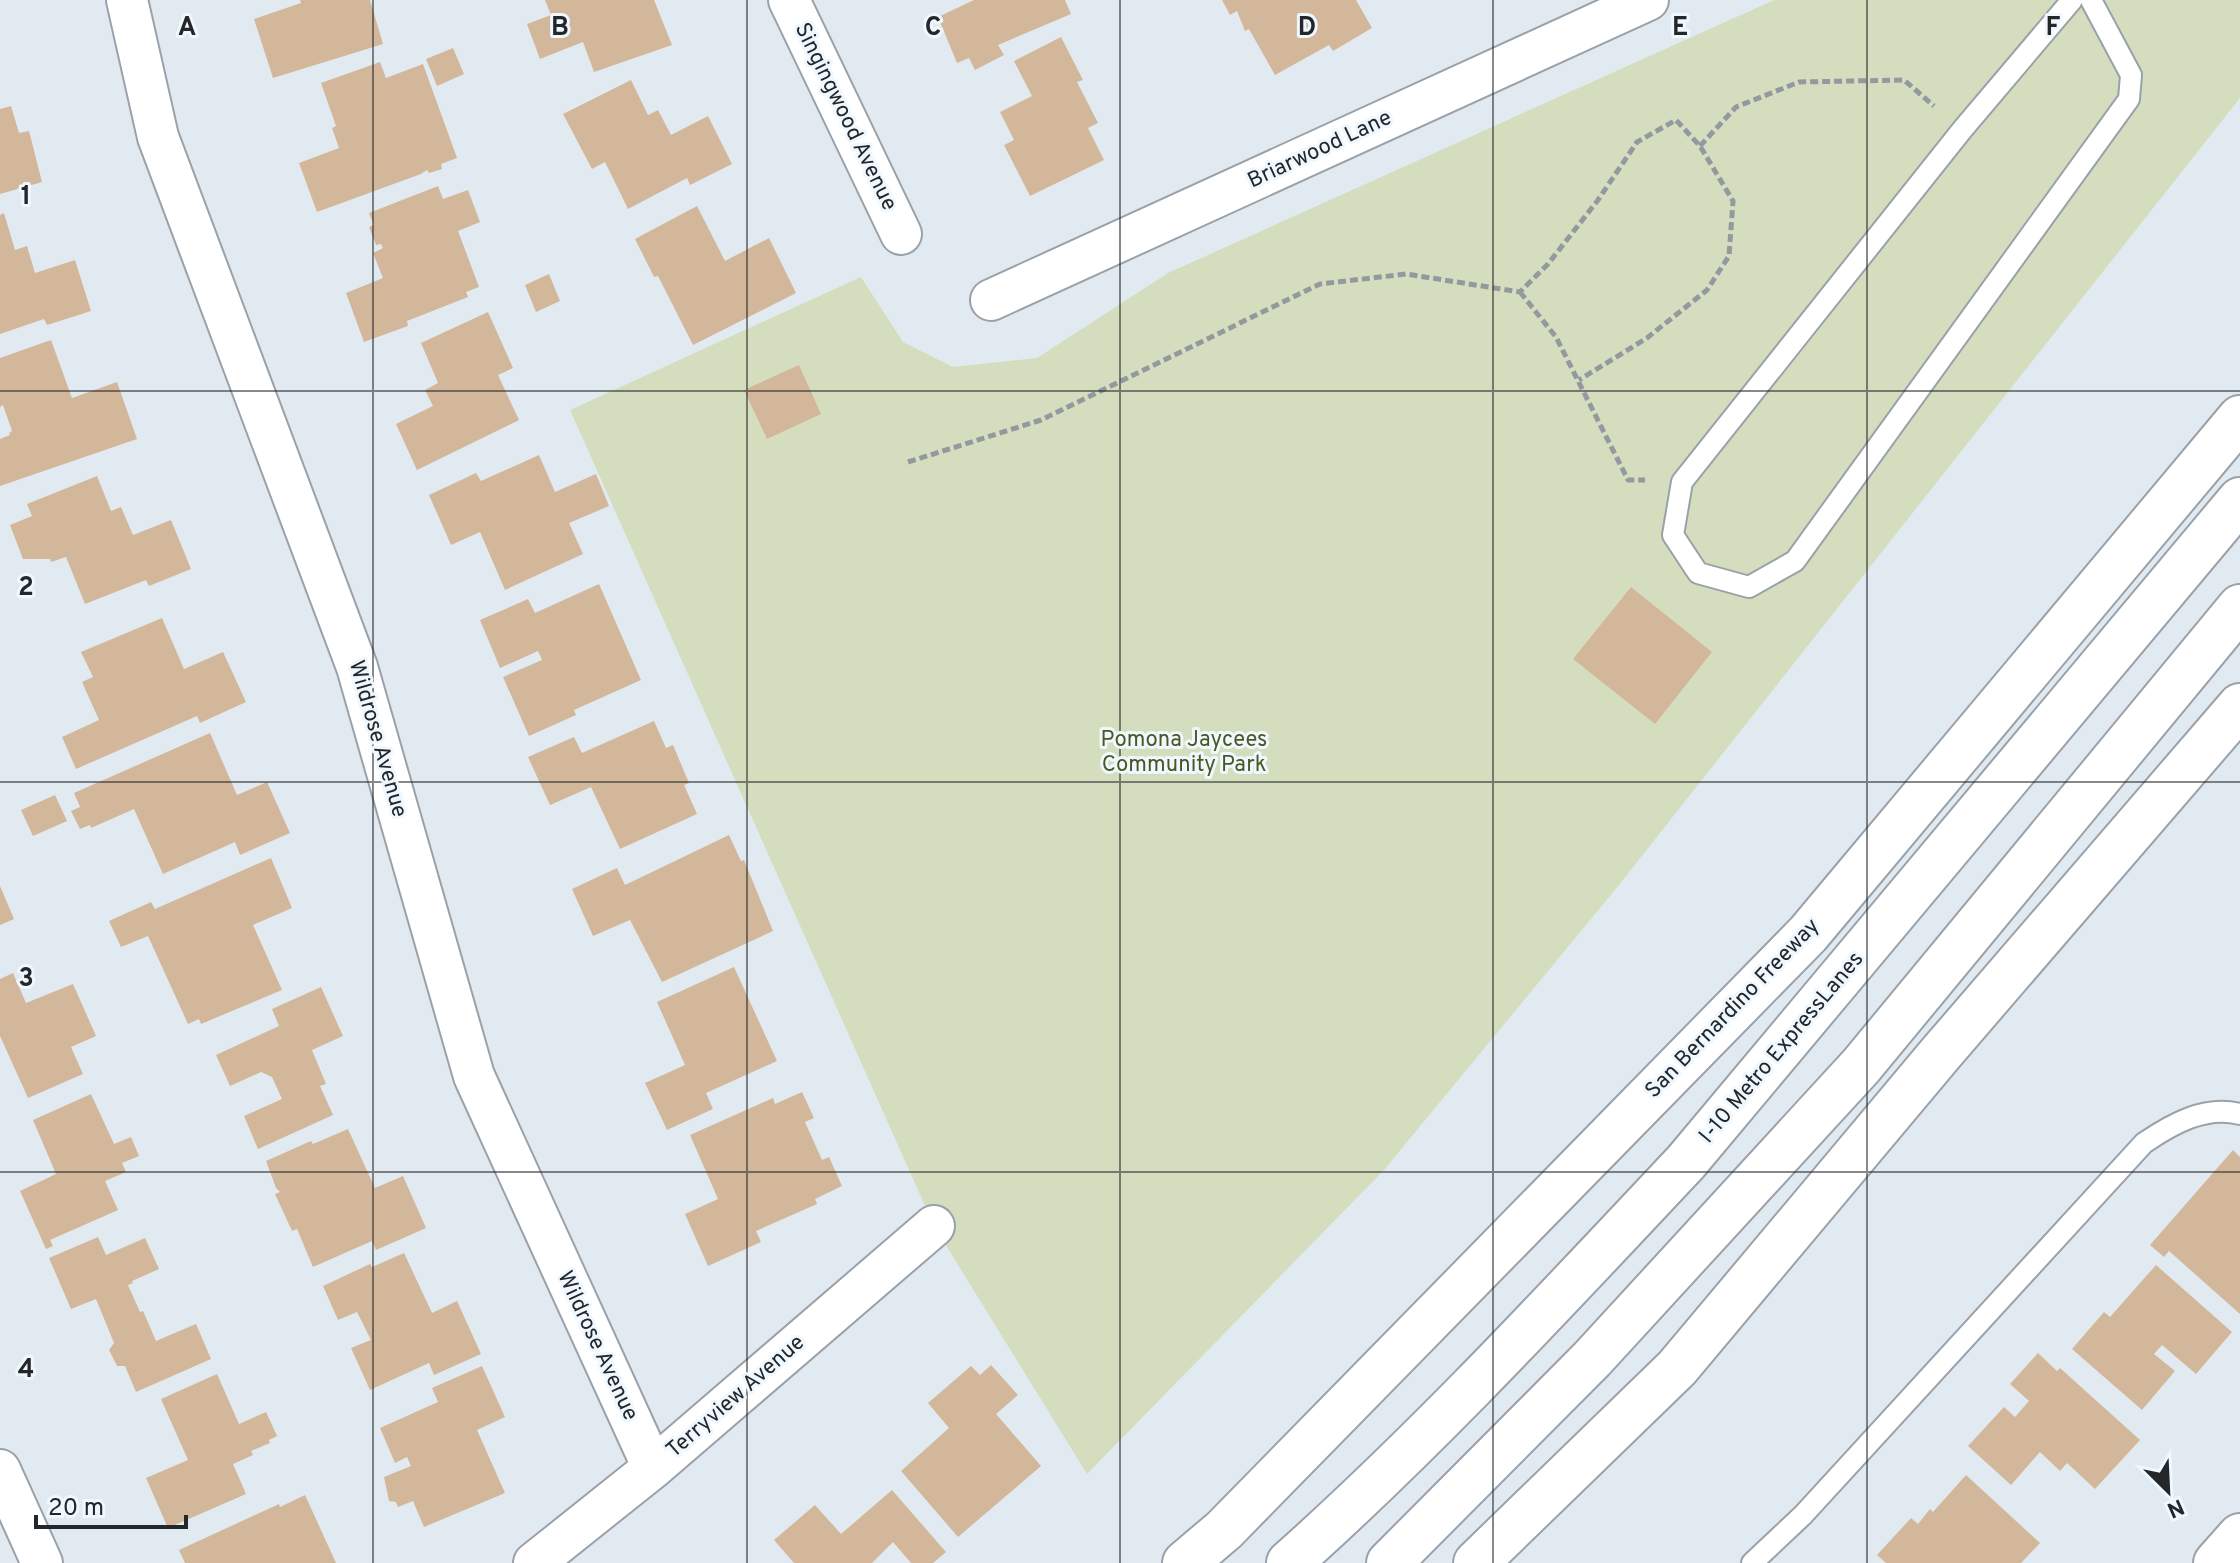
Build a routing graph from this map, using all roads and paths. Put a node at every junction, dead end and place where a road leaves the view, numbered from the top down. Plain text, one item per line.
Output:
1 (127, 0) edge
2 (789, 0) edge
3 (1648, 0) edge
4 (2072, 0) edge
5 (2091, 0) edge
6 (1962, 130) junction
7 (1700, 146) junction
8 (901, 234) dead end
9 (1520, 292) junction
10 (991, 300) dead end
11 (1579, 380) junction
12 (2240, 418) edge
13 (908, 462) dead end
14 (1682, 482) junction
15 (2240, 500) edge
16 (2240, 607) edge
17 (2240, 706) edge
18 (2240, 1114) edge
19 (934, 1226) dead end
20 (653, 1468) junction
21 (0, 1470) edge
22 (2240, 1536) edge
23 (42, 1563) edge
24 (534, 1563) edge
25 (1185, 1563) edge
26 (1289, 1563) edge
27 (1389, 1563) edge
28 (1476, 1563) edge
29 (1752, 1563) edge
30 (2216, 1563) edge

1 - 20 street, Wildrose Avenue
2 - 8 street, Singingwood Avenue
3 - 10 street, Briarwood Lane
4 - 6 lane
5 - 14 lane
6 - 7 path
6 - 14 lane
7 - 9 path
7 - 11 path
9 - 11 path
9 - 13 path
11 - 14 path
12 - 25 main road, San Bernardino Freeway
15 - 26 main road, I-10 Metro ExpressLanes
16 - 27 main road
17 - 28 main road
18 - 29 lane
19 - 20 street, Terryview Avenue
20 - 24 street, Terryview Avenue
21 - 23 street
22 - 30 main road

